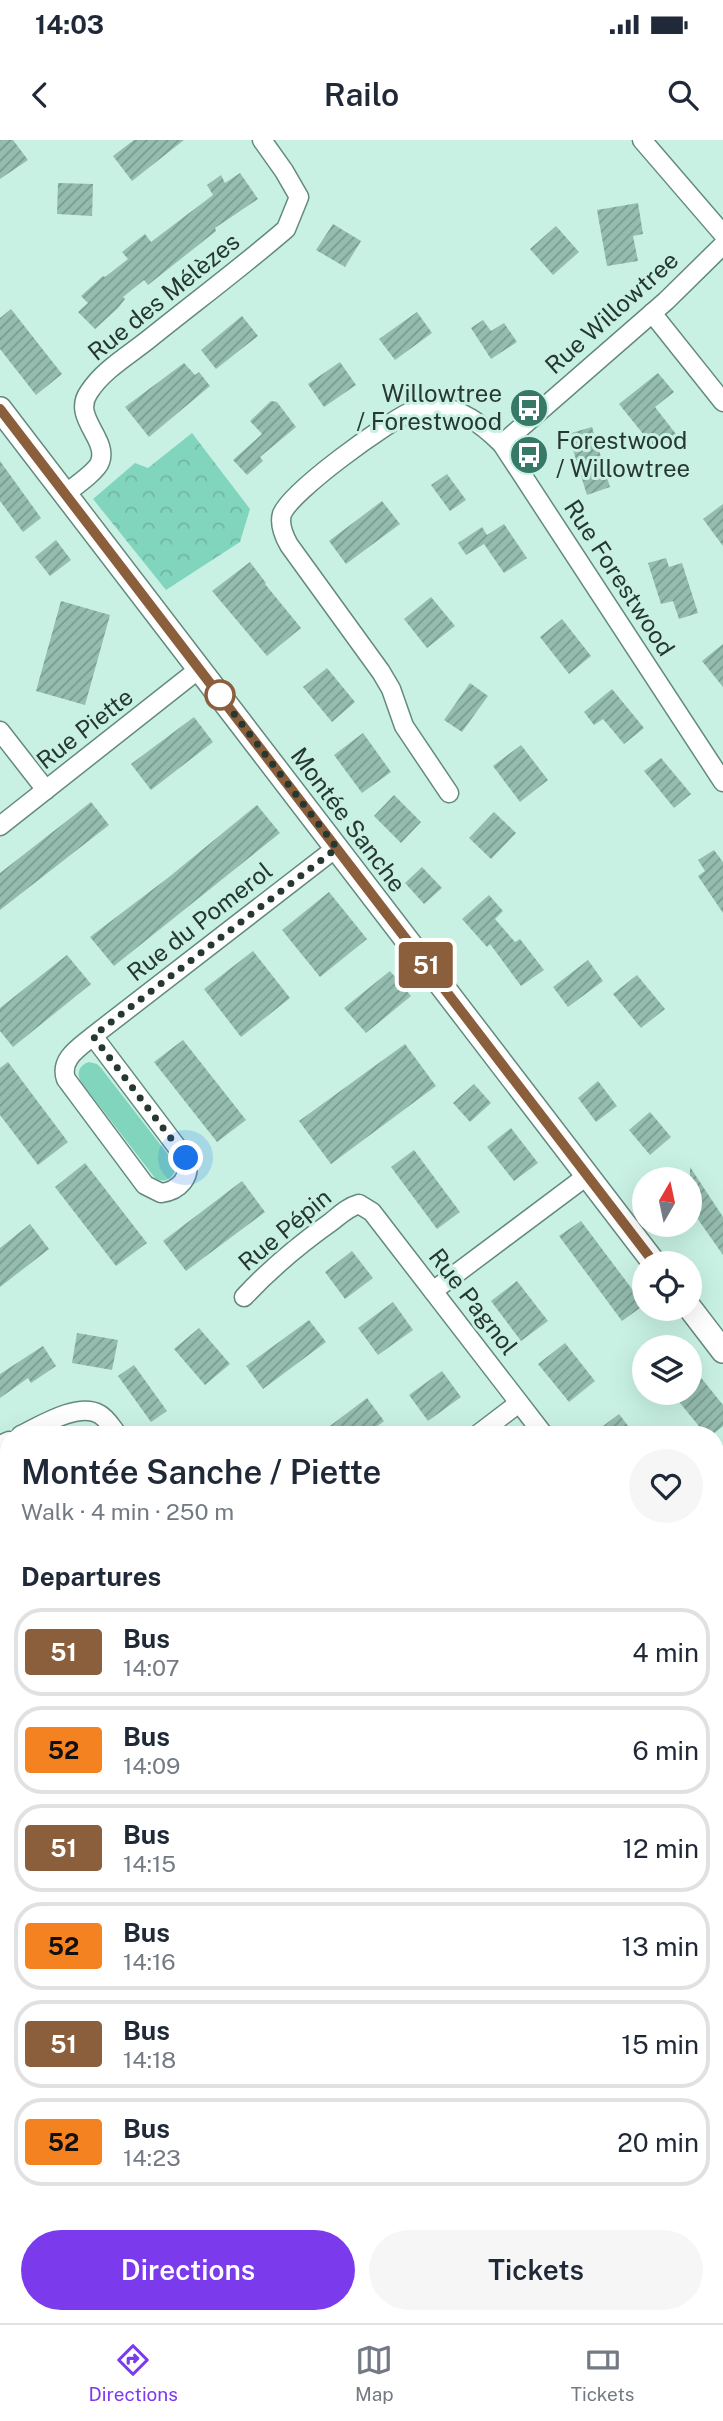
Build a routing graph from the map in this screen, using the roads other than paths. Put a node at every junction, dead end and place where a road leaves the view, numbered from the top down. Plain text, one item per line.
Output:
1 (262, 140) edge
2 (642, 140) edge
3 (723, 234) edge
4 (723, 245) edge
5 (652, 313) junction
6 (723, 402) edge
7 (0, 409) edge
8 (502, 444) junction
9 (65, 494) junction
10 (199, 669) junction
11 (0, 731) edge
12 (723, 782) edge
13 (46, 790) junction
14 (449, 793) dead end
15 (0, 826) edge
16 (337, 848) junction
17 (93, 1036) junction
18 (587, 1175) junction
19 (359, 1204) joint
20 (645, 1251) edge
21 (433, 1291) junction
22 (244, 1297) dead end
23 (700, 1321) edge
24 (723, 1351) edge
25 (519, 1403) junction
26 (39, 1426) edge
27 (110, 1426) edge
28 (489, 1426) edge
29 (537, 1426) edge

1 - 9 street, Rue des Mélèzes
2 - 3 street
4 - 5 street, Rue Willowtree
5 - 6 street
5 - 8 street, Rue Willowtree
7 - 9 street, Montée Sanche
8 - 12 street, Rue Forestwood
8 - 14 street, Rue Forestwood
9 - 10 street, Montée Sanche
10 - 13 street, Rue Piette
10 - 16 street, Montée Sanche
11 - 13 street
13 - 15 street, Rue Piette
16 - 17 street, Rue du Pomerol
16 - 18 street, Montée Sanche
17 - 17 street, Rue du Pomerol
18 - 20 street, Montée Sanche
18 - 21 street
19 - 21 street, Rue Pagnol
19 - 22 street, Rue Pépin
21 - 25 street, Rue Pagnol
23 - 24 street
25 - 28 street
25 - 29 street, Rue Pagnol
26 - 27 street

